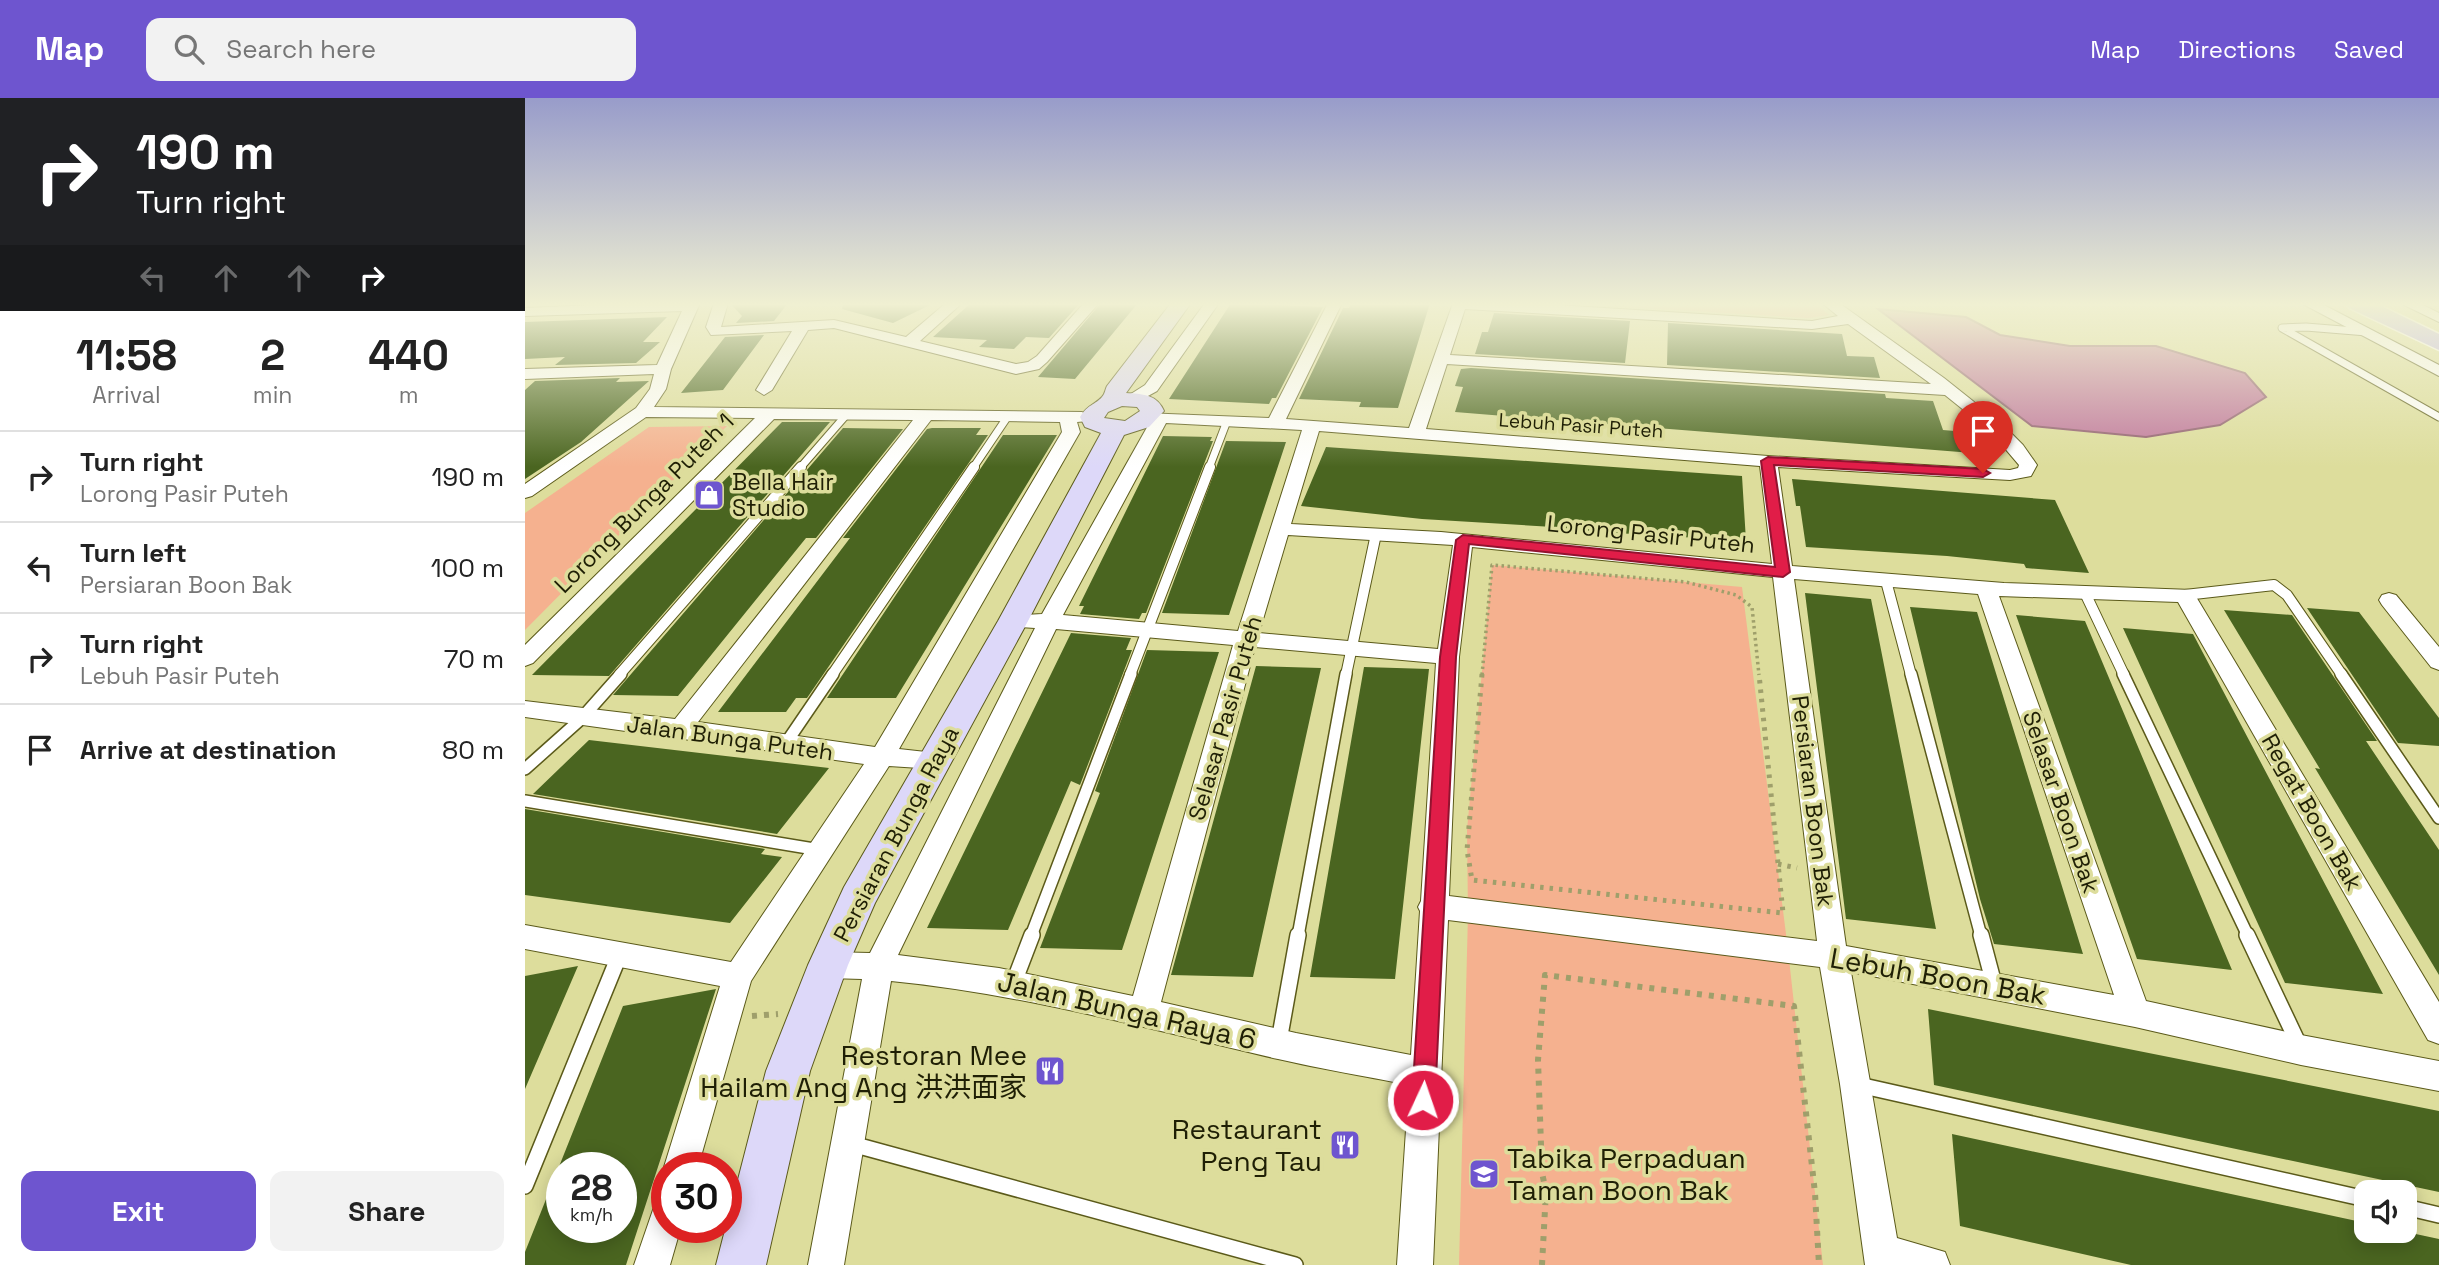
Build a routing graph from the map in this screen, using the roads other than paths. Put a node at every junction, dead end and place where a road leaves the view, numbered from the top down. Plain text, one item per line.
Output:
1 (668, 357) edge
2 (784, 357) edge
3 (964, 357) edge
4 (1041, 357) edge
5 (1140, 357) edge
6 (1170, 357) edge
7 (1308, 357) edge
8 (1902, 357) edge
9 (2333, 357) edge
10 (2414, 357) edge
11 (1441, 359) joint
12 (663, 369) junction
13 (2439, 371) edge
14 (526, 375) edge
15 (764, 390) dead end
16 (1946, 390) junction
17 (1130, 410) junction
18 (642, 412) junction
19 (769, 414) junction
20 (848, 414) junction
21 (926, 415) junction
22 (1008, 416) junction
23 (1066, 417) junction
24 (2439, 418) edge
25 (1227, 421) junction
26 (1275, 423) junction
27 (1312, 427) junction
28 (1416, 433) junction
29 (1768, 461) junction
30 (525, 492) edge
31 (1279, 529) junction
32 (1376, 534) junction
33 (1463, 540) junction
34 (1783, 572) junction
35 (1886, 581) junction
36 (1987, 591) junction
37 (2085, 595) junction
38 (2185, 595) junction
39 (2389, 600) dead end
40 (1013, 621) junction
41 (1049, 621) junction
42 (1149, 630) junction
43 (1246, 639) junction
44 (1351, 648) junction
45 (1448, 657) junction
46 (525, 658) edge
47 (2439, 662) edge
48 (525, 709) edge
49 (581, 719) junction
50 (681, 728) junction
51 (784, 746) junction
52 (881, 758) junction
53 (935, 760) junction
54 (525, 769) edge
55 (525, 801) edge
56 (2439, 818) edge
57 (820, 850) junction
58 (1432, 907) junction
59 (525, 937) edge
60 (619, 956) junction
61 (1833, 956) junction
62 (828, 965) junction
63 (879, 965) junction
64 (738, 976) junction
65 (1014, 982) junction
66 (1995, 986) junction
67 (1144, 1010) junction
68 (2135, 1013) junction
69 (2439, 1030) edge
70 (1279, 1044) junction
71 (2301, 1050) junction
72 (1425, 1073) junction
73 (2439, 1076) edge
74 (1856, 1084) junction
75 (849, 1143) junction
76 (686, 1152) edge
77 (525, 1186) edge
78 (2354, 1196) edge
79 (2417, 1210) edge
80 (2439, 1215) edge
81 (659, 1243) edge
82 (1882, 1259) edge
83 (652, 1265) edge
84 (740, 1265) edge
85 (826, 1265) edge
86 (1295, 1265) edge
87 (1415, 1265) edge
88 (1933, 1265) edge

1 - 12 street
2 - 15 street
3 - 4 street
5 - 17 street, Persiaran Bunga Raya
6 - 17 street
7 - 26 street
8 - 16 street
9 - 24 lane
10 - 13 street
11 - 16 street
11 - 28 street
12 - 14 street
12 - 18 street
16 - 29 street, Lebuh Pasir Puteh
17 - 23 street, Lebuh Pasir Puteh
17 - 25 street, Lebuh Pasir Puteh
17 - 40 street, Persiaran Bunga Raya
17 - 41 street
18 - 19 street, Lebuh Pasir Puteh
18 - 30 street
19 - 20 street, Lebuh Pasir Puteh
19 - 46 street, Lorong Bunga Puteh 1
20 - 21 street, Lebuh Pasir Puteh
20 - 49 lane
21 - 22 street, Lebuh Pasir Puteh
21 - 50 street
22 - 23 street, Lebuh Pasir Puteh
22 - 51 lane
23 - 52 street, Persiaran Bunga Raya
25 - 26 street, Lebuh Pasir Puteh
25 - 42 lane
26 - 27 street, Lebuh Pasir Puteh
27 - 28 street, Lebuh Pasir Puteh
27 - 31 street, Selasar Pasir Puteh
28 - 29 street, Lebuh Pasir Puteh
29 - 34 street, Persiaran Boon Bak
31 - 32 street, Lorong Pasir Puteh
31 - 43 street, Selasar Pasir Puteh
32 - 33 street, Lorong Pasir Puteh
32 - 44 lane
33 - 34 street, Lorong Pasir Puteh
33 - 45 street
34 - 35 street, Lorong Pasir Puteh
34 - 61 street, Persiaran Boon Bak
35 - 36 street, Lorong Pasir Puteh
35 - 66 lane
36 - 37 street, Lorong Pasir Puteh
36 - 68 street, Selasar Boon Bak
37 - 38 street, Lorong Pasir Puteh
37 - 71 lane
38 - 56 lane
38 - 69 street, Regat Boon Bak
39 - 47 street
40 - 41 street
40 - 53 street, Persiaran Bunga Raya
41 - 42 street
41 - 63 street
42 - 43 street
42 - 65 lane
43 - 44 street
43 - 67 street, Selasar Pasir Puteh
44 - 45 street
44 - 70 lane
45 - 58 street
48 - 49 street, Jalan Bunga Puteh
49 - 50 street, Jalan Bunga Puteh
49 - 54 lane
50 - 51 street, Jalan Bunga Puteh
51 - 52 street, Jalan Bunga Puteh
52 - 53 street, Jalan Bunga Puteh
52 - 57 street, Persiaran Bunga Raya
53 - 62 street, Persiaran Bunga Raya
55 - 57 lane
57 - 64 street, Persiaran Bunga Raya
58 - 61 street, Lebuh Boon Bak
58 - 72 street
59 - 60 street
60 - 64 street
60 - 77 lane
61 - 66 street, Lebuh Boon Bak
61 - 74 street, Persiaran Boon Bak
62 - 63 street, Jalan Bunga Raya 6
62 - 84 street, Persiaran Bunga Raya
63 - 65 street, Jalan Bunga Raya 6
63 - 75 street
64 - 76 street, Persiaran Bunga Raya
65 - 67 street, Jalan Bunga Raya 6
66 - 68 street, Lebuh Boon Bak
67 - 70 street, Jalan Bunga Raya 6
68 - 71 street, Lebuh Boon Bak
70 - 72 street, Jalan Bunga Raya 6
71 - 73 street, Lebuh Boon Bak
72 - 87 street
74 - 78 lane
74 - 82 street, Persiaran Boon Bak
75 - 85 street
75 - 86 lane
79 - 80 lane
81 - 83 street
82 - 88 street

